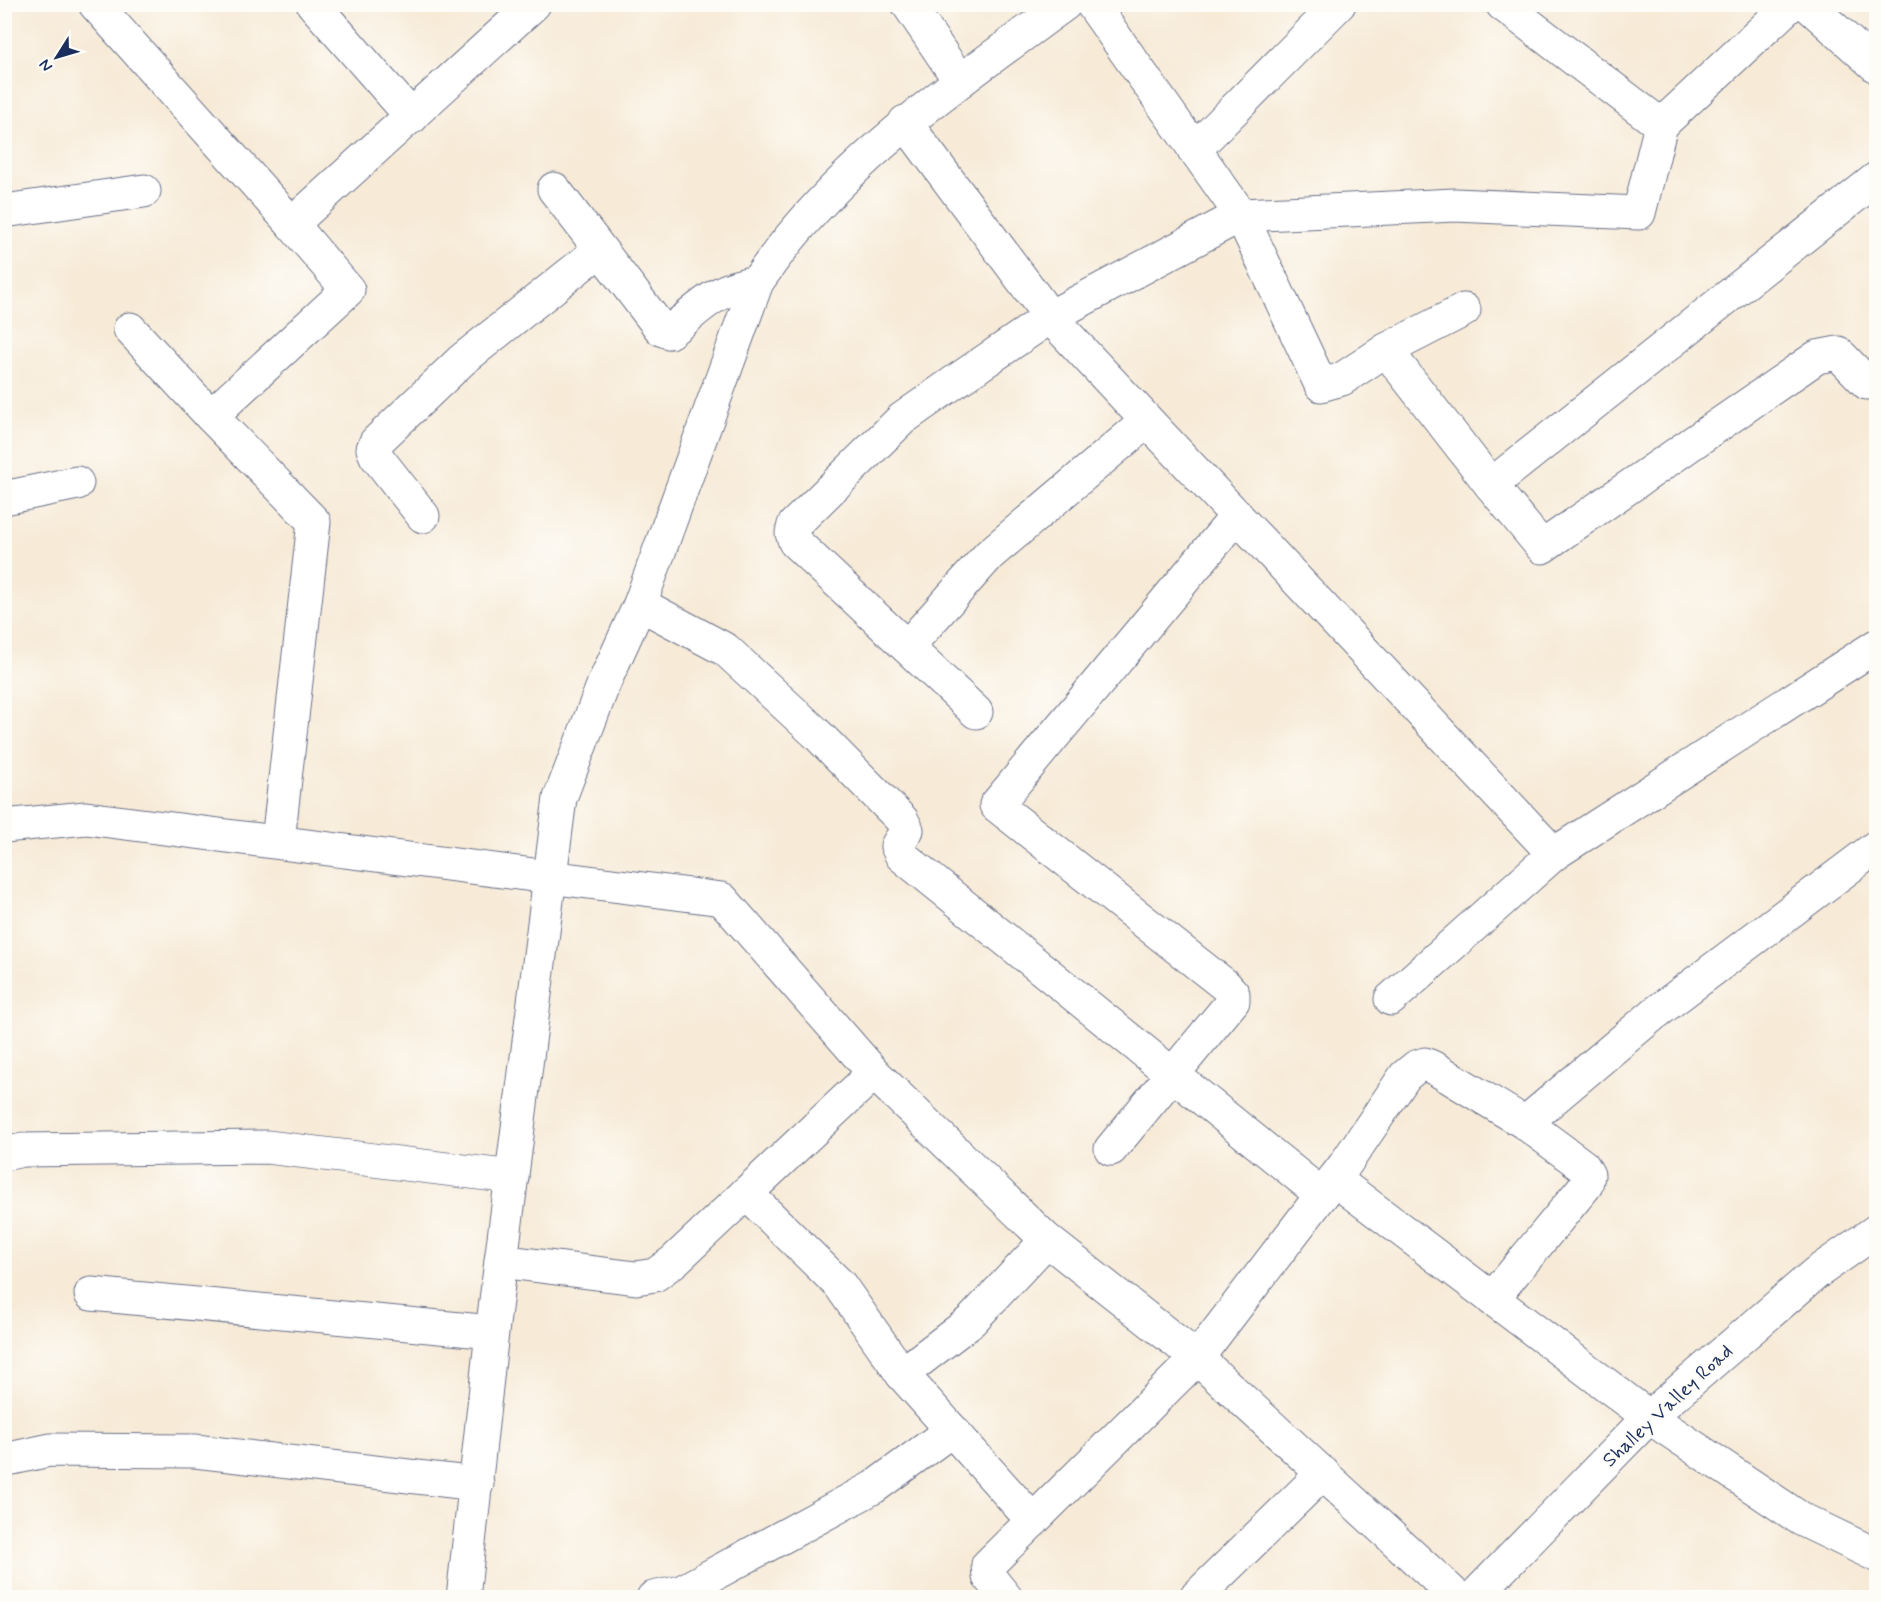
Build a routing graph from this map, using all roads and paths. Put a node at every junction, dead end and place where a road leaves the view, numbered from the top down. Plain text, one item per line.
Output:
1 (95, 4) edge
2 (313, 4) edge
3 (534, 4) edge
4 (908, 4) edge
5 (1065, 4) edge
6 (1092, 4) edge
7 (1339, 4) edge
8 (1502, 4) edge
9 (1791, 4) edge
10 (1807, 4) edge
11 (1876, 66) edge
12 (960, 81) junction
13 (412, 117) junction
14 (905, 122) junction
15 (1661, 125) junction
16 (1194, 150) junction
17 (1876, 179) edge
18 (554, 189) dead end
19 (144, 191) dead end
20 (4, 211) edge
21 (1241, 214) junction
22 (292, 224) junction
23 (600, 250) junction
24 (757, 282) junction
25 (1464, 310) dead end
26 (1050, 317) junction
27 (129, 329) dead end
28 (1386, 350) junction
29 (1876, 378) edge
30 (212, 416) junction
31 (1147, 421) junction
32 (77, 483) dead end
33 (1491, 485) junction
34 (4, 498) edge
35 (423, 516) dead end
36 (1237, 516) junction
37 (640, 604) junction
38 (1876, 646) edge
39 (907, 647) junction
40 (976, 712) dead end
41 (4, 826) edge
42 (278, 841) junction
43 (1876, 847) edge
44 (1554, 854) junction
45 (549, 875) junction
46 (1391, 999) dead end
47 (874, 1073) junction
48 (1173, 1076) junction
49 (1525, 1123) junction
50 (1111, 1149) dead end
51 (4, 1154) edge
52 (512, 1177) junction
53 (1328, 1187) junction
54 (746, 1193) junction
55 (1876, 1231) edge
56 (1047, 1240) junction
57 (501, 1261) junction
58 (90, 1294) dead end
59 (1492, 1299) junction
60 (492, 1332) junction
61 (1197, 1358) junction
62 (902, 1374) junction
63 (1648, 1417) junction
64 (952, 1430) junction
65 (4, 1460) edge
66 (1323, 1473) junction
67 (477, 1484) junction
68 (1032, 1521) junction
69 (1876, 1555) edge
70 (463, 1598) edge
71 (653, 1598) edge
72 (1005, 1598) edge
73 (1194, 1598) edge
74 (1458, 1598) edge
75 (1473, 1598) edge

1 - 22 street
2 - 13 street
3 - 13 street
4 - 12 street
5 - 12 street
6 - 16 street
7 - 16 street
8 - 15 street
9 - 15 street
10 - 11 street
12 - 14 street
13 - 22 street
14 - 24 street
14 - 26 street
15 - 21 street
16 - 21 street
17 - 33 street
18 - 23 street
19 - 20 street
21 - 26 street
21 - 28 street
22 - 30 street
23 - 24 street
23 - 35 street
24 - 37 street
25 - 28 street
26 - 31 street
26 - 39 street
27 - 30 street
28 - 33 street
29 - 33 street
30 - 42 street
31 - 36 street
31 - 39 street
32 - 34 street
36 - 44 street
36 - 48 street
37 - 45 street
37 - 48 street
38 - 44 street
39 - 40 street
41 - 42 street
42 - 45 street
43 - 49 street
44 - 46 street
45 - 47 street
45 - 52 street
47 - 54 street
47 - 56 street
48 - 50 street
48 - 53 street
49 - 53 street
49 - 59 street
51 - 52 street
52 - 57 street
53 - 59 street
53 - 61 street
54 - 57 street
54 - 62 street
55 - 63 street, Shalley Valley Road
56 - 61 street
56 - 62 street
57 - 60 street
58 - 60 street
59 - 63 street
60 - 67 street
61 - 66 street
61 - 68 street
62 - 64 street
63 - 69 street
63 - 75 street, Shalley Valley Road
64 - 68 street
64 - 71 street
65 - 67 street
66 - 73 street
66 - 74 street
67 - 70 street
68 - 72 street

